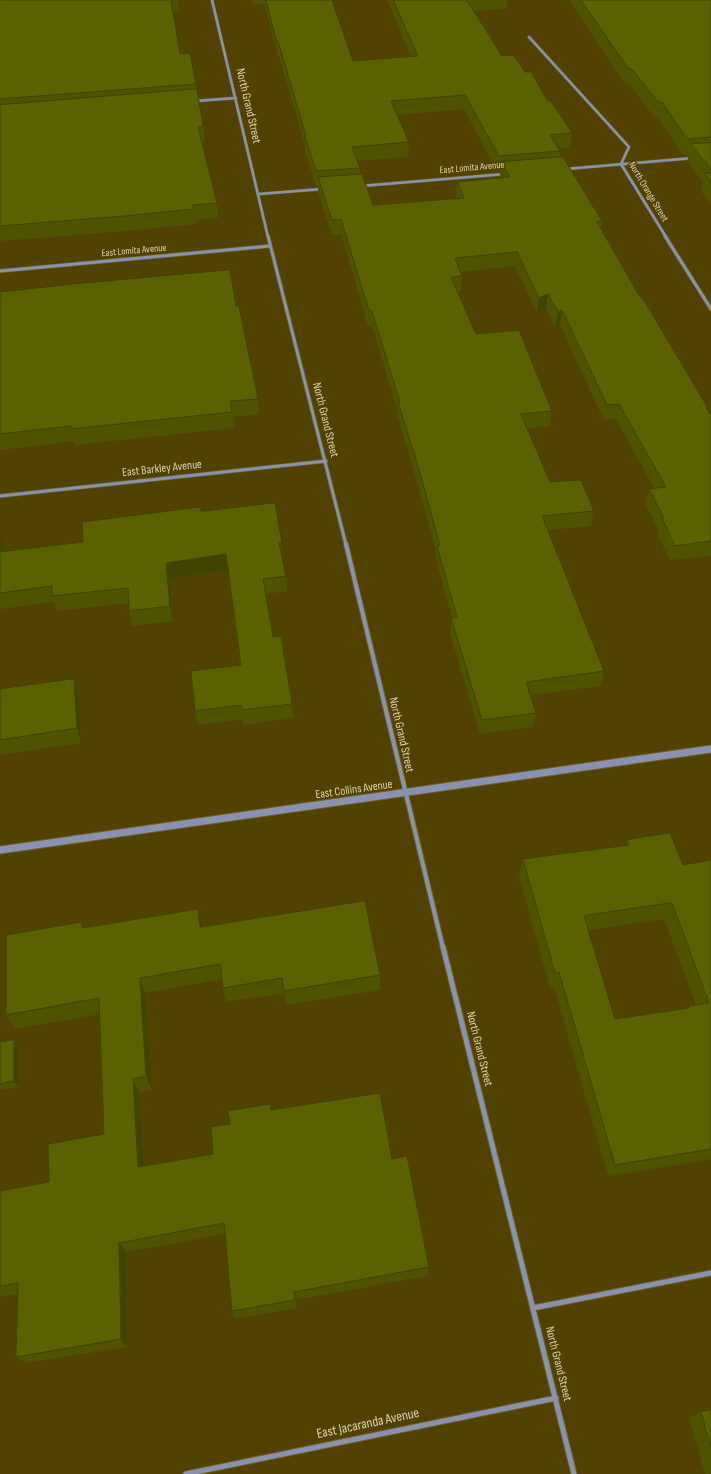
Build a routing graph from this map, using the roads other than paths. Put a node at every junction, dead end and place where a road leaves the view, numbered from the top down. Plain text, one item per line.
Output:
1 (212, 0) edge
2 (529, 37) dead end
3 (236, 98) junction
4 (189, 102) edge
5 (696, 157) edge
6 (621, 164) junction
7 (558, 169) edge
8 (511, 173) edge
9 (354, 186) edge
10 (330, 188) edge
11 (259, 194) junction
12 (270, 246) junction
13 (0, 271) edge
14 (711, 310) edge
15 (326, 461) junction
16 (0, 496) edge
17 (711, 749) edge
18 (405, 794) junction
19 (0, 850) edge
20 (711, 1273) edge
21 (534, 1308) junction
22 (556, 1398) junction
23 (186, 1474) edge
24 (574, 1474) edge

1 - 3 street, North Grand Street
2 - 6 street, North Orange Street
3 - 4 street
3 - 11 street, North Grand Street
5 - 6 street
6 - 7 street
6 - 14 street, North Orange Street
8 - 9 street, East Lomita Avenue
10 - 11 street
11 - 12 street, North Grand Street
12 - 13 street, East Lomita Avenue
12 - 15 street, North Grand Street
15 - 16 street, East Barkley Avenue
15 - 18 street, North Grand Street
17 - 18 street, East Collins Avenue
18 - 19 street, East Collins Avenue
18 - 21 street, North Grand Street
20 - 21 street
21 - 22 street, North Grand Street
22 - 23 street, East Jacaranda Avenue
22 - 24 street, North Grand Street

